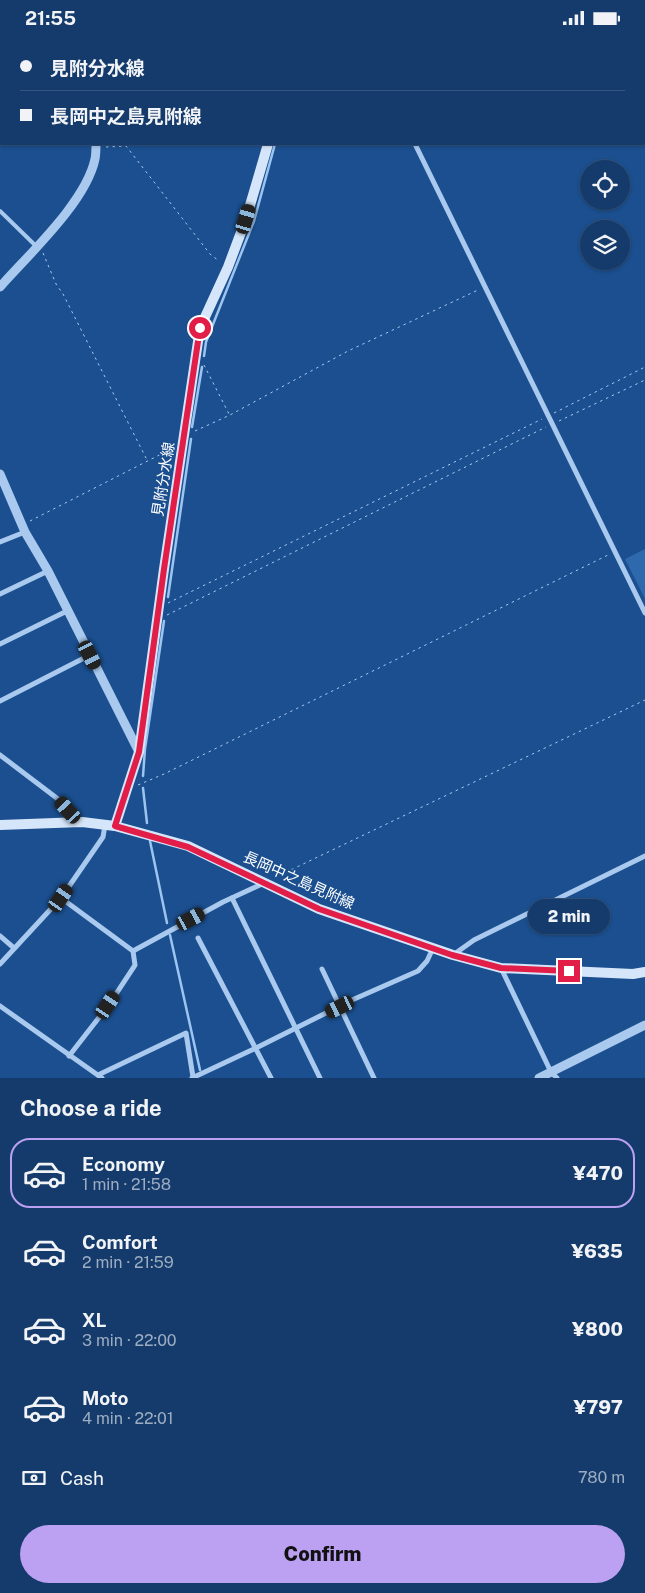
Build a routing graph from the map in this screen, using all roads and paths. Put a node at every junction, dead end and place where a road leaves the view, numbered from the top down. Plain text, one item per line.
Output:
1 (268, 145) edge
2 (415, 145) edge
3 (96, 146) edge
4 (0, 211) edge
5 (38, 246) junction
6 (228, 267) junction
7 (0, 287) edge
8 (485, 287) junction
9 (196, 361) junction
10 (645, 367) edge
11 (645, 379) edge
12 (230, 415) junction
13 (549, 416) junction
14 (553, 424) junction
15 (185, 434) junction
16 (183, 447) junction
17 (147, 460) junction
18 (0, 474) edge
19 (23, 528) junction
20 (0, 542) edge
21 (616, 552) junction
22 (48, 571) junction
23 (0, 594) edge
24 (159, 608) junction
25 (67, 611) junction
26 (645, 613) edge
27 (157, 620) junction
28 (0, 644) edge
29 (90, 655) junction
30 (645, 700) edge
31 (0, 701) edge
32 (139, 752) junction
33 (0, 755) edge
34 (127, 788) junction
35 (79, 822) junction
36 (0, 825) edge
37 (110, 825) junction
38 (645, 856) edge
39 (265, 883) junction
40 (61, 898) junction
41 (232, 898) junction
42 (0, 936) edge
43 (198, 938) dead end
44 (433, 948) junction
45 (14, 949) junction
46 (133, 951) junction
47 (452, 955) junction
48 (0, 964) edge
49 (501, 968) junction
50 (322, 969) dead end
51 (645, 972) edge
52 (340, 1007) junction
53 (1, 1010) edge
54 (645, 1025) edge
55 (296, 1029) junction
56 (256, 1048) junction
57 (69, 1056) junction
58 (554, 1075) edge
59 (100, 1077) edge
60 (192, 1078) edge
61 (270, 1078) edge
62 (320, 1078) edge
63 (374, 1078) edge
64 (539, 1078) edge

1 - 6 main road, 見附分水線
2 - 8 street
3 - 5 street
3 - 6 path
4 - 5 lane
5 - 7 street
5 - 17 path
6 - 9 main road, 見附分水線
8 - 12 path
8 - 13 street
9 - 12 path
9 - 15 main road, 見附分水線
10 - 13 path
11 - 14 path
12 - 15 path
13 - 14 street
13 - 24 path
14 - 21 street
14 - 27 path
15 - 16 main road, 見附分水線
16 - 17 path
16 - 24 main road, 見附分水線
17 - 19 path
18 - 19 street
19 - 20 street
19 - 22 street
21 - 26 street
21 - 34 path
22 - 23 street
22 - 25 street
24 - 27 main road, 見附分水線
25 - 28 street
25 - 29 street
27 - 32 main road, 見附分水線
29 - 31 street
29 - 32 street
30 - 39 path
32 - 34 main road, 見附分水線
33 - 35 street
34 - 37 main road, 見附分水線
35 - 36 main road, 長岡中之島見附線
35 - 37 main road, 長岡中之島見附線
37 - 39 main road, 長岡中之島見附線
37 - 40 street
38 - 47 street
39 - 41 street
39 - 44 main road, 長岡中之島見附線
40 - 45 street
40 - 46 street
41 - 46 street
41 - 55 street
42 - 45 street
43 - 56 street
44 - 47 main road, 長岡中之島見附線
44 - 52 street
45 - 48 street
46 - 57 street
47 - 49 main road, 長岡中之島見附線
49 - 51 main road, 長岡中之島見附線
49 - 58 street
50 - 52 street
52 - 55 street
52 - 63 street
53 - 57 street
54 - 58 street
55 - 56 street
55 - 62 street
56 - 60 street
56 - 61 street
57 - 59 street
58 - 64 street
59 - 60 street

